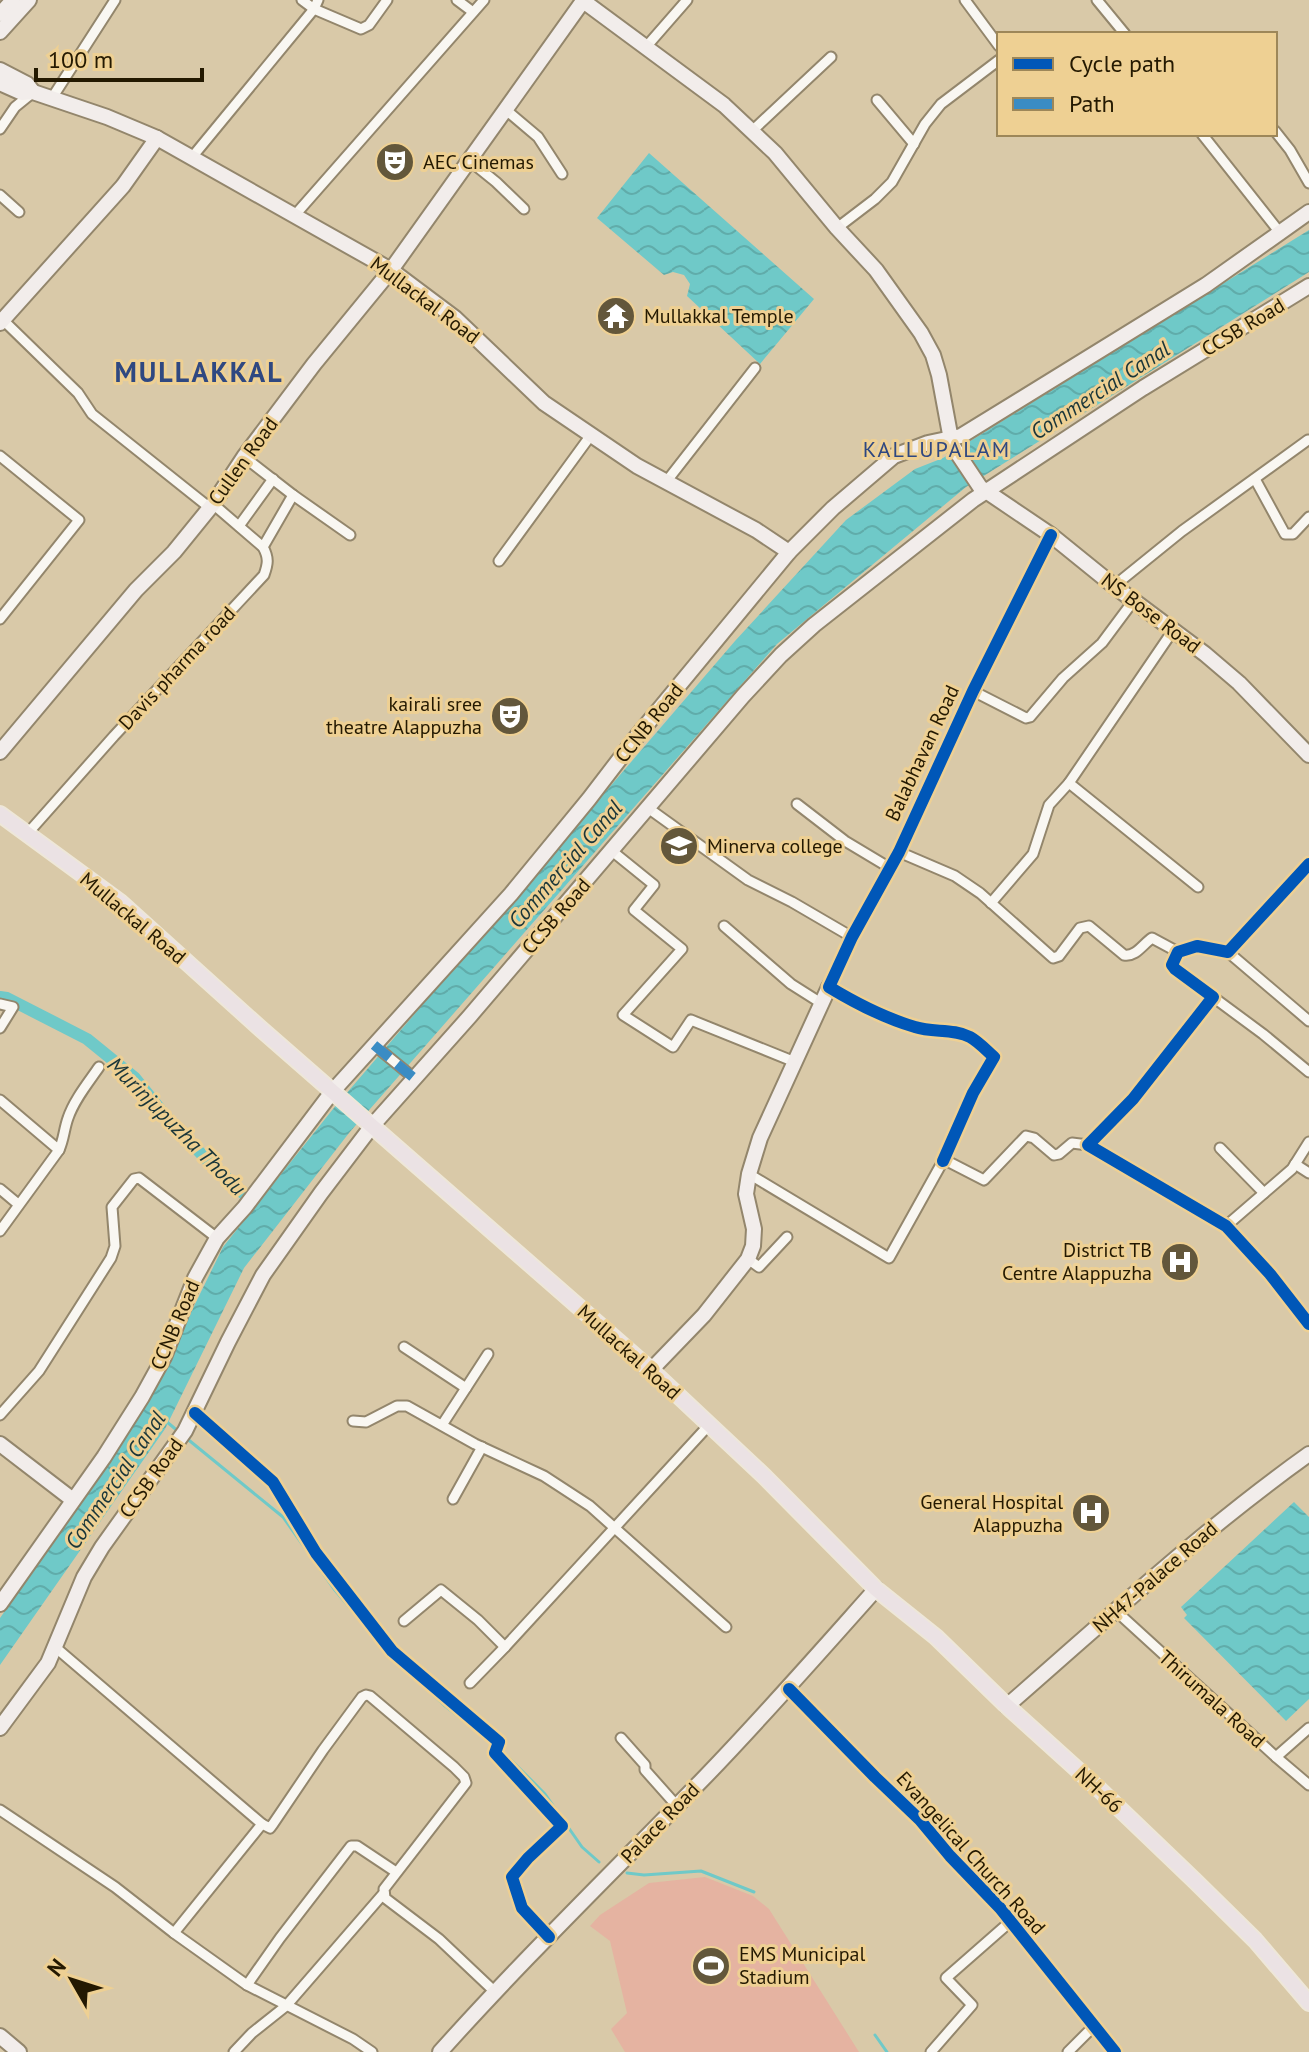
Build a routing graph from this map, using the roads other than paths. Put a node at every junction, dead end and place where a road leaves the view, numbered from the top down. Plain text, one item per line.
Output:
1 (13, 0) edge
2 (29, 0) edge
3 (115, 0) edge
4 (302, 0) edge
5 (387, 0) edge
6 (457, 0) edge
7 (484, 0) edge
8 (583, 0) edge
9 (687, 0) edge
10 (965, 0) edge
11 (1097, 0) edge
12 (316, 4) edge
13 (473, 12) junction
14 (0, 14) edge
15 (0, 32) edge
16 (1120, 32) edge
17 (997, 43) edge
18 (646, 47) junction
19 (831, 57) dead end
20 (997, 62) edge
21 (0, 70) edge
22 (0, 83) edge
23 (33, 92) junction
24 (52, 98) junction
25 (877, 100) dead end
26 (506, 110) junction
27 (0, 129) edge
28 (752, 131) junction
29 (1277, 134) edge
30 (1204, 136) edge
31 (157, 138) junction
32 (914, 144) junction
33 (193, 156) junction
34 (470, 161) junction
35 (562, 174) dead end
36 (1309, 183) edge
37 (0, 195) edge
38 (524, 209) dead end
39 (19, 212) dead end
40 (1309, 212) edge
41 (295, 215) junction
42 (837, 228) junction
43 (1281, 234) junction
44 (391, 270) junction
45 (1309, 286) edge
46 (1, 321) edge
47 (755, 368) dead end
48 (591, 435) junction
49 (1308, 440) edge
50 (951, 442) junction
51 (0, 456) edge
52 (244, 457) junction
53 (273, 479) junction
54 (1255, 479) junction
55 (666, 482) junction
56 (983, 489) junction
57 (293, 495) junction
58 (212, 506) junction
59 (1309, 517) edge
60 (239, 526) junction
61 (350, 535) dead end
62 (1051, 535) junction
63 (263, 547) junction
64 (789, 552) junction
65 (499, 561) dead end
66 (1114, 586) junction
67 (1134, 600) junction
68 (0, 619) edge
69 (1174, 629) junction
70 (973, 691) junction
71 (3, 743) edge
72 (1309, 755) edge
73 (1069, 783) junction
74 (797, 804) dead end
75 (648, 808) junction
76 (0, 814) edge
77 (28, 833) junction
78 (612, 851) junction
79 (899, 852) junction
80 (1309, 864) edge
81 (890, 868) junction
82 (1198, 887) dead end
83 (991, 903) junction
84 (724, 926) dead end
85 (852, 937) junction
86 (1178, 952) junction
87 (1228, 952) junction
88 (829, 987) junction
89 (1213, 997) junction
90 (821, 1003) junction
91 (0, 1004) edge
92 (1309, 1021) edge
93 (0, 1028) edge
94 (377, 1048) junction
95 (795, 1062) junction
96 (99, 1067) dead end
97 (1309, 1072) edge
98 (410, 1075) junction
99 (334, 1094) junction
100 (0, 1100) edge
101 (370, 1124) junction
102 (1309, 1142) edge
103 (1088, 1145) junction
104 (1220, 1148) dead end
105 (59, 1150) junction
106 (943, 1161) junction
107 (1295, 1164) junction
108 (1309, 1173) edge
109 (749, 1174) junction
110 (0, 1189) edge
111 (1264, 1193) junction
112 (18, 1204) junction
113 (1226, 1226) junction
114 (0, 1231) edge
115 (787, 1237) dead end
116 (217, 1238) junction
117 (748, 1259) junction
118 (1309, 1324) edge
119 (404, 1347) dead end
120 (488, 1354) dead end
121 (651, 1370) junction
122 (466, 1388) junction
123 (195, 1413) junction
124 (0, 1415) edge
125 (353, 1421) dead end
126 (442, 1425) junction
127 (709, 1425) junction
128 (0, 1444) edge
129 (482, 1447) junction
130 (1309, 1454) edge
131 (453, 1499) dead end
132 (73, 1500) junction
133 (614, 1527) junction
134 (876, 1589) junction
135 (0, 1604) edge
136 (1116, 1611) junction
137 (404, 1621) dead end
138 (726, 1627) dead end
139 (55, 1647) junction
140 (505, 1647) junction
141 (470, 1683) dead end
142 (789, 1689) junction
143 (1007, 1706) junction
144 (0, 1728) edge
145 (1309, 1728) edge
146 (621, 1738) dead end
147 (1276, 1757) junction
148 (1309, 1785) edge
149 (677, 1806) junction
150 (0, 1810) edge
151 (262, 1824) junction
152 (396, 1872) junction
153 (384, 1893) junction
154 (1011, 1921) junction
155 (174, 1933) junction
156 (549, 1937) junction
157 (247, 1985) junction
158 (494, 1991) junction
159 (1309, 2003) edge
160 (286, 2006) junction
161 (1094, 2026) junction
162 (0, 2036) edge
163 (19, 2052) edge
164 (234, 2052) edge
165 (372, 2052) edge
166 (440, 2052) edge
167 (931, 2052) edge
168 (1068, 2052) edge
169 (1115, 2052) edge

1 - 14 main road
2 - 15 main road
3 - 24 street
4 - 12 street
5 - 12 street
6 - 13 street
7 - 13 street
8 - 18 main road
8 - 26 main road, Cullen Road
9 - 18 street
10 - 17 street
11 - 16 street
12 - 33 street
13 - 41 street
18 - 28 main road
19 - 28 street
20 - 32 street
21 - 23 main road, Mullackal Road
22 - 23 main road, Mullackal Road
23 - 24 main road, Mullackal Road
23 - 27 street
24 - 31 main road, Mullackal Road
25 - 32 street
26 - 34 main road, Cullen Road
26 - 35 street
28 - 42 main road
29 - 36 street
30 - 43 street
31 - 33 main road, Mullackal Road
31 - 46 main road
32 - 42 street
33 - 41 main road, Mullackal Road
34 - 38 street
34 - 44 main road, Cullen Road
37 - 39 street
40 - 43 main road, CCNB Road
41 - 44 main road, Mullackal Road
42 - 50 main road
43 - 50 main road, CCNB Road
44 - 48 main road, Mullackal Road
44 - 52 main road, Cullen Road
45 - 56 main road, CCSB Road
46 - 58 street
47 - 55 street
48 - 55 main road, Mullackal Road
48 - 65 street
49 - 54 street
50 - 56 main road
50 - 64 main road, CCNB Road
51 - 68 street
52 - 53 street
52 - 58 main road, Cullen Road
53 - 57 street
53 - 60 street
54 - 59 street
54 - 66 street
55 - 64 main road, Mullackal Road
56 - 62 main road, NS Bose Road
56 - 75 main road, CCSB Road
57 - 61 street
57 - 63 street
58 - 60 street
58 - 71 main road, Cullen Road
60 - 63 street
62 - 66 main road, NS Bose Road
62 - 70 street, Balabhavan Road
63 - 77 street, Davis pharma road
64 - 94 main road, CCNB Road
66 - 67 main road, NS Bose Road
67 - 69 main road, NS Bose Road
67 - 70 street
69 - 72 main road, NS Bose Road
69 - 73 street
70 - 79 street, Balabhavan Road
73 - 82 street
73 - 83 street
74 - 81 street
75 - 78 main road, CCSB Road
75 - 85 street
76 - 77 main road, Mullackal Road
77 - 99 main road, Mullackal Road
78 - 95 street
78 - 98 main road, CCSB Road
79 - 81 street, Balabhavan Road
79 - 83 street
80 - 87 street
81 - 85 street, Balabhavan Road
83 - 86 street
84 - 90 street
85 - 88 street, Balabhavan Road
86 - 87 street
86 - 89 street
87 - 92 street
88 - 90 main road, Balabhavan Road
88 - 106 street
89 - 97 street
89 - 103 street
90 - 95 main road, Balabhavan Road
91 - 93 street
94 - 98 street
94 - 99 main road, CCNB Road
95 - 109 main road, Balabhavan Road
96 - 105 street
98 - 101 main road, CCSB Road
99 - 101 main road, Mullackal Road
99 - 116 main road, CCNB Road
100 - 105 street
101 - 121 main road, Mullackal Road
101 - 123 main road, CCSB Road
102 - 107 street
103 - 106 street
103 - 113 street
104 - 111 street
105 - 112 street
106 - 109 street
107 - 108 street
107 - 111 street
109 - 117 main road, Balabhavan Road
110 - 112 street
111 - 113 street
112 - 114 street
113 - 118 street
115 - 117 street
116 - 124 street
116 - 132 main road, CCNB Road
117 - 121 main road
119 - 122 street
120 - 122 street
121 - 127 main road, Mullackal Road
122 - 126 street
123 - 139 main road, CCSB Road
123 - 156 street
125 - 126 street
126 - 129 street
127 - 133 street
127 - 134 main road, Mullackal Road
128 - 132 main road
129 - 131 street
129 - 133 street
130 - 136 main road, NH47-Palace Road
132 - 135 main road, CCNB Road
133 - 138 street
133 - 140 street
134 - 142 main road, Palace Road
134 - 143 main road, NH-66
136 - 143 main road, NH47-Palace Road
136 - 147 street, Thirumala Road
137 - 140 street
139 - 144 main road, CCSB Road
139 - 151 street
140 - 141 street
142 - 149 main road, Palace Road
142 - 154 street, Evangelical Church Road
143 - 159 main road, NH-66
145 - 147 street
146 - 149 street
147 - 148 street, Thirumala Road
149 - 156 main road, Palace Road
150 - 155 street
151 - 152 street
151 - 155 street
152 - 153 street
152 - 157 street
153 - 158 street
153 - 160 street
154 - 161 street, Evangelical Church Road
154 - 167 street
155 - 157 street
156 - 158 main road, Palace Road
157 - 160 street
158 - 166 main road, Palace Road
160 - 164 street
160 - 165 street
161 - 168 street
161 - 169 street, Evangelical Church Road
162 - 163 main road

